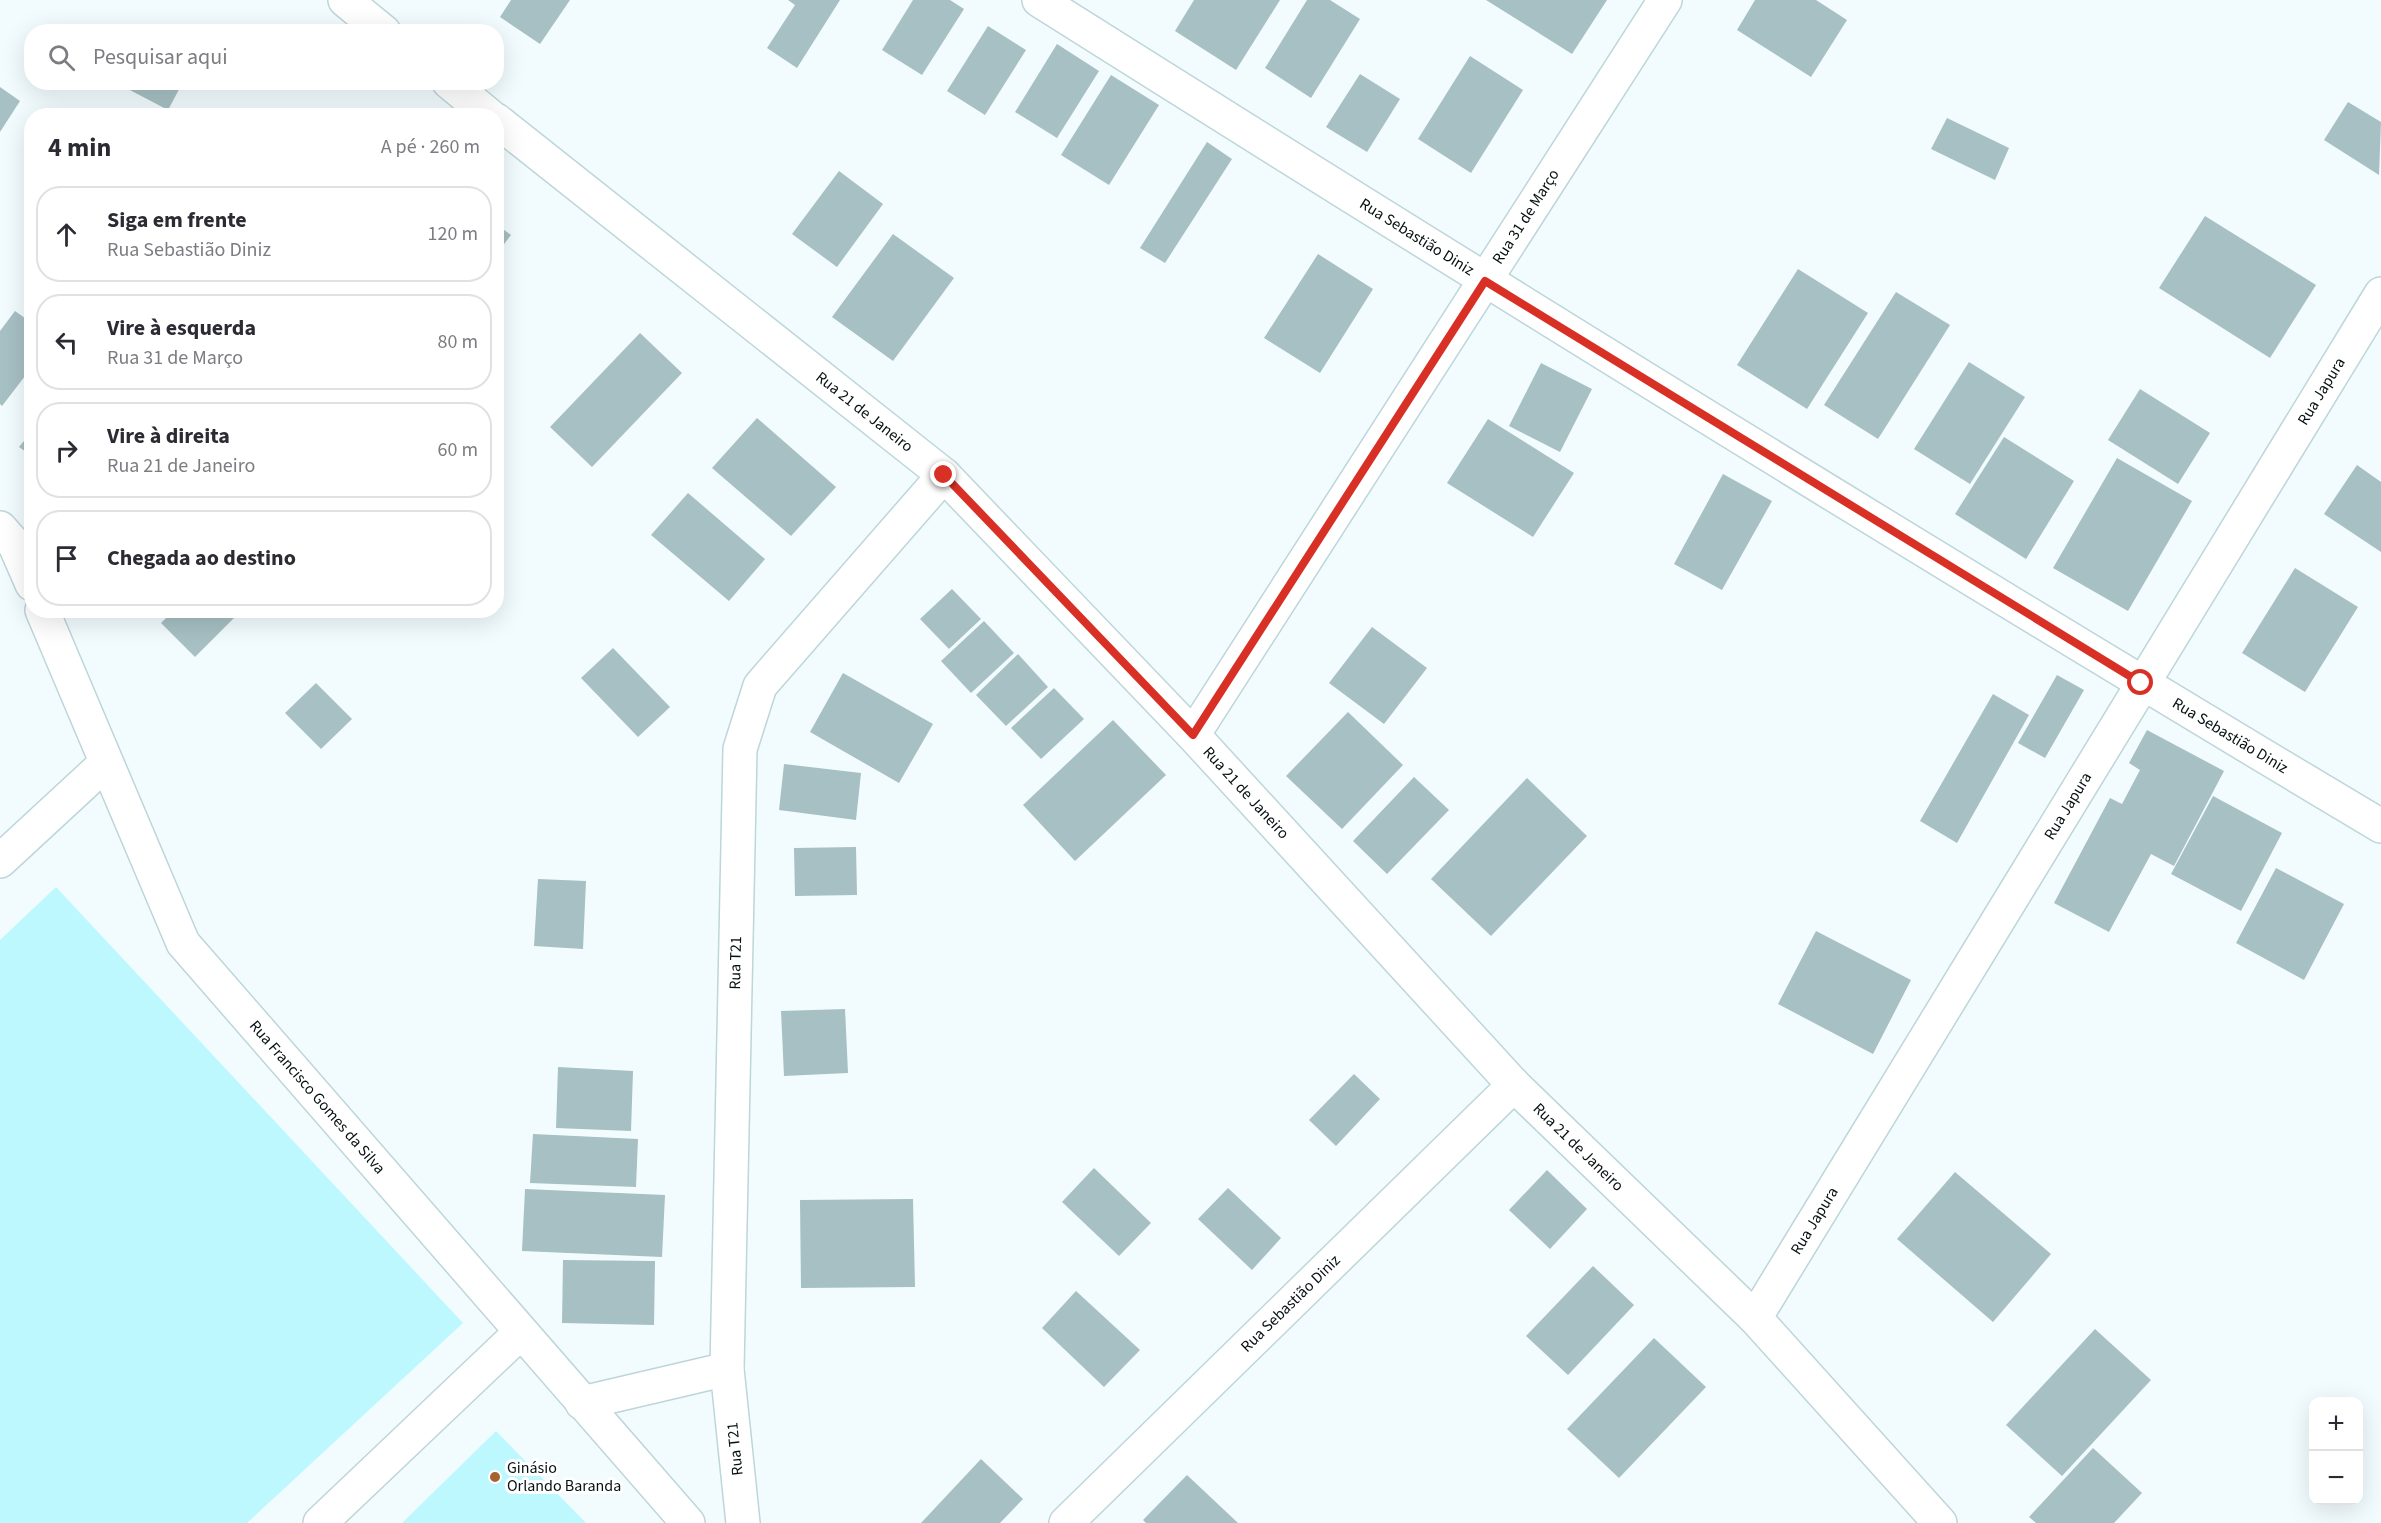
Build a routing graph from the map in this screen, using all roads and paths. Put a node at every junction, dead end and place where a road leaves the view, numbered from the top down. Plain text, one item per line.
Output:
1 (345, 0) edge
2 (1039, 0) edge
3 (1665, 0) edge
4 (374, 24) edge
5 (459, 90) edge
6 (480, 108) edge
7 (504, 126) edge
8 (1485, 281) junction
9 (2381, 294) edge
10 (944, 475) junction
11 (0, 528) edge
12 (24, 565) edge
13 (45, 618) edge
14 (2141, 683) junction
15 (1193, 735) junction
16 (106, 763) junction
17 (2381, 826) edge
18 (0, 861) edge
19 (1514, 1085) junction
20 (1755, 1318) junction
21 (520, 1333) junction
22 (727, 1370) junction
23 (582, 1403) junction
24 (320, 1523) edge
25 (688, 1523) edge
26 (743, 1523) edge
27 (1066, 1523) edge
28 (1940, 1523) edge

1 - 4 street
2 - 8 street, Rua Sebastião Diniz
3 - 8 street, Rua 31 de Março
5 - 6 street
7 - 10 street, Rua 21 de Janeiro
8 - 14 street, Rua Sebastião Diniz
8 - 15 street, Rua 31 de Março
9 - 14 street, Rua Japura
10 - 15 street, Rua 21 de Janeiro
10 - 22 street, Rua T21
11 - 12 street
13 - 16 street, Rua Francisco Gomes da Silva
14 - 17 street, Rua Sebastião Diniz
14 - 20 street, Rua Japura
15 - 19 street, Rua 21 de Janeiro
16 - 18 street
16 - 21 street, Rua Francisco Gomes da Silva
19 - 20 street, Rua 21 de Janeiro
19 - 27 street, Rua Sebastião Diniz
20 - 28 street, Rua 21 de Janeiro
21 - 23 street, Rua Francisco Gomes da Silva
21 - 24 street
22 - 23 street
22 - 26 street, Rua T21
23 - 25 street, Rua Francisco Gomes da Silva

